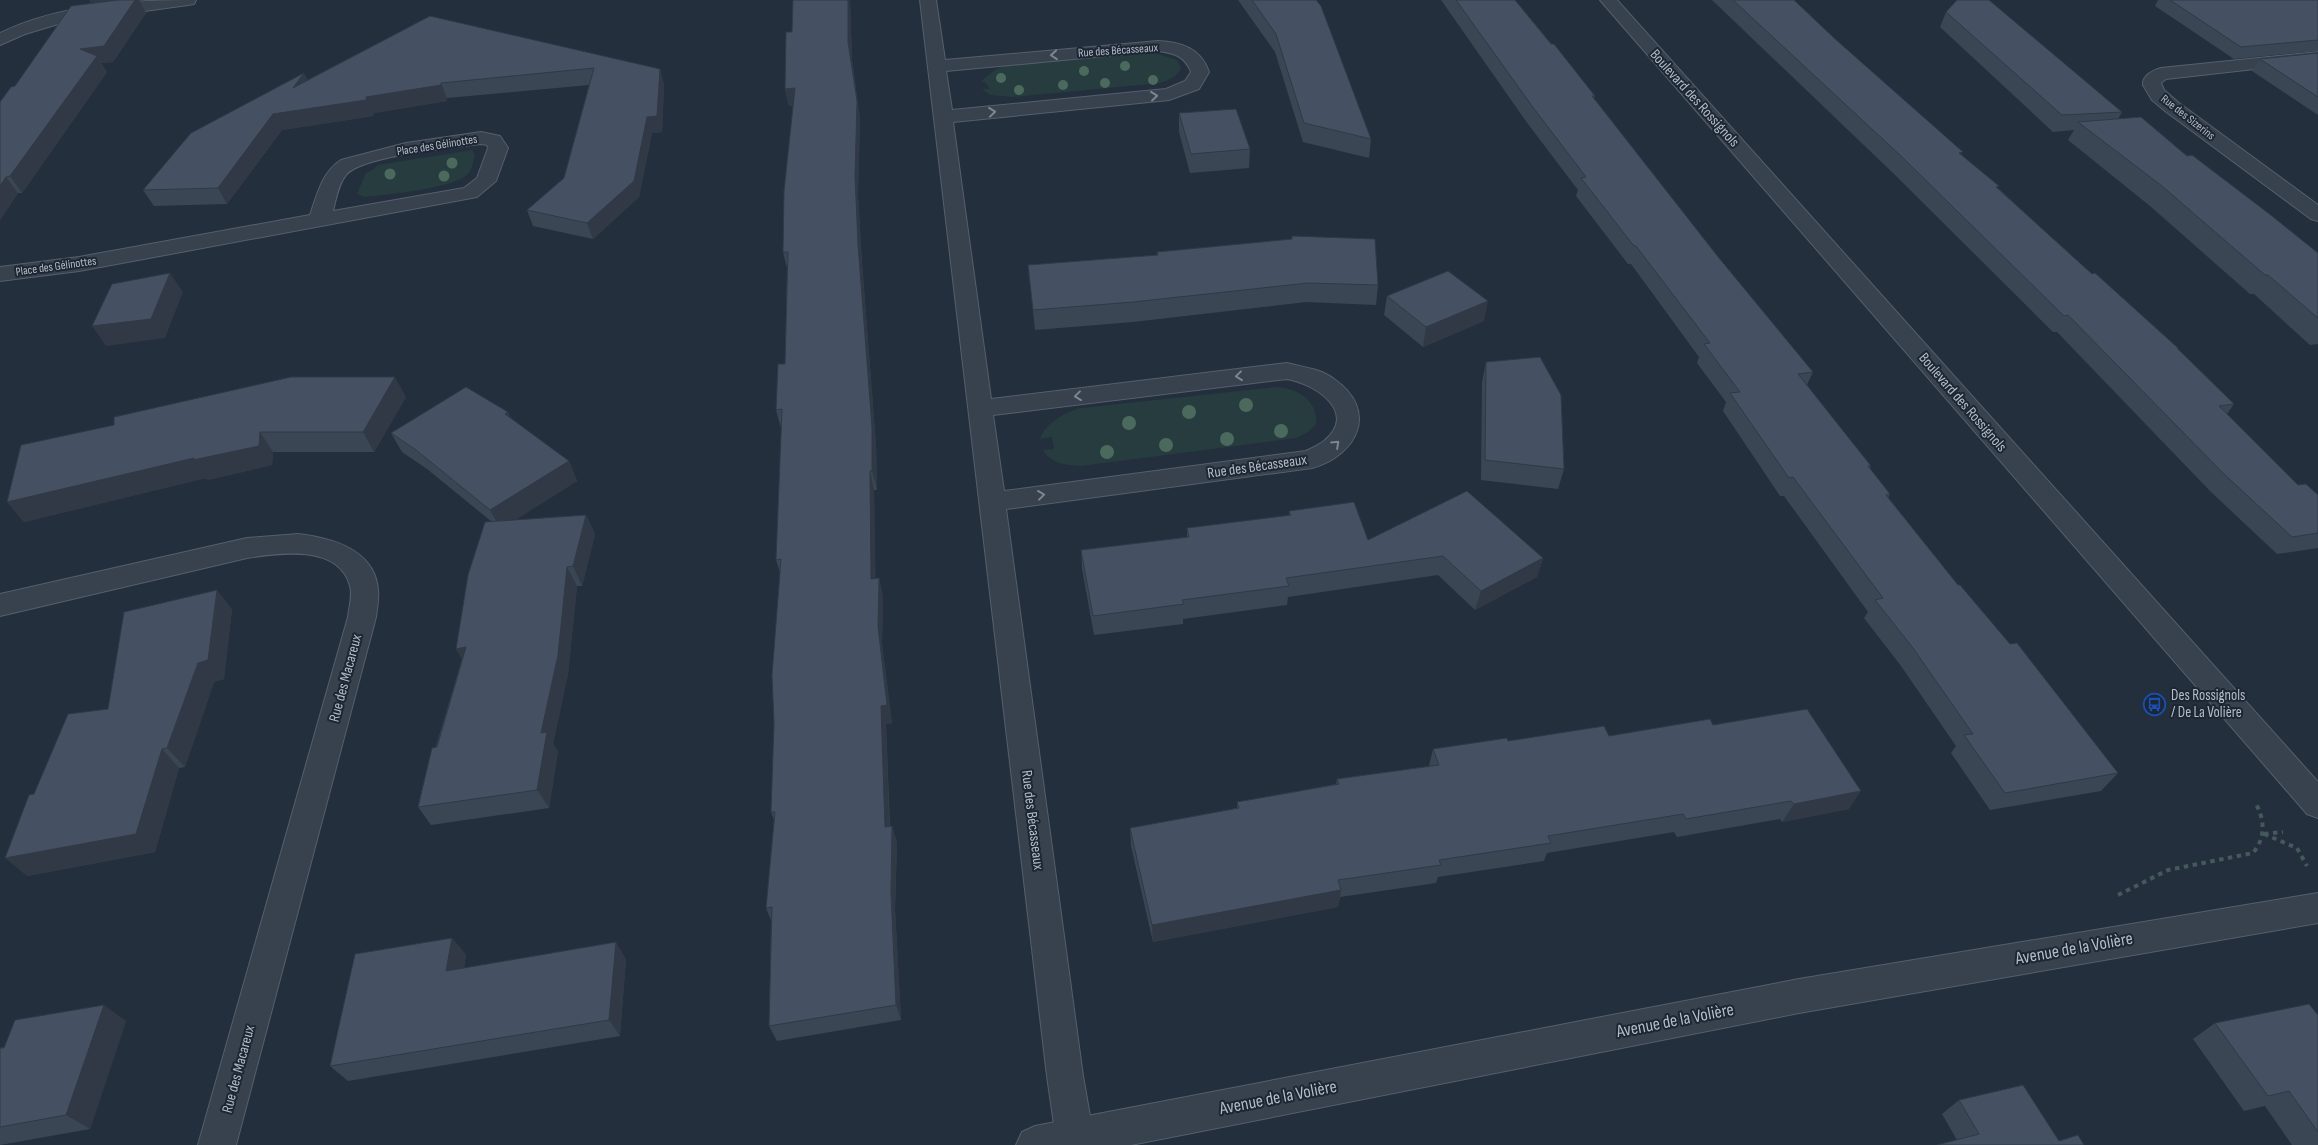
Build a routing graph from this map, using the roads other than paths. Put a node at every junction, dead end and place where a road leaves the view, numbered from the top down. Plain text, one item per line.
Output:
1 (188, 0) edge
2 (928, 0) edge
3 (1608, 0) edge
4 (0, 40) edge
5 (2318, 56) edge
6 (937, 66) junction
7 (944, 117) junction
8 (2318, 215) edge
9 (318, 220) junction
10 (0, 274) edge
11 (980, 408) junction
12 (992, 502) junction
13 (0, 605) edge
14 (2318, 804) edge
15 (2318, 908) edge
16 (1075, 1142) edge
17 (217, 1145) edge
18 (1035, 1145) edge

1 - 4 street
2 - 6 street, Rue des Bécasseaux
3 - 14 street, Boulevard des Rossignols
5 - 8 street, Rue des Sizerins
6 - 7 street, Rue des Bécasseaux
7 -> 6 street, Rue des Bécasseaux
7 - 11 street, Rue des Bécasseaux
9 - 9 street, Place des Gélinottes
9 - 10 street, Place des Gélinottes
11 - 12 street, Rue des Bécasseaux
12 -> 11 street, Rue des Bécasseaux
12 - 16 street, Rue des Bécasseaux
13 - 17 street, Rue des Macareux
15 - 16 street, Avenue de la Volière
16 - 18 street, Avenue de la Volière

